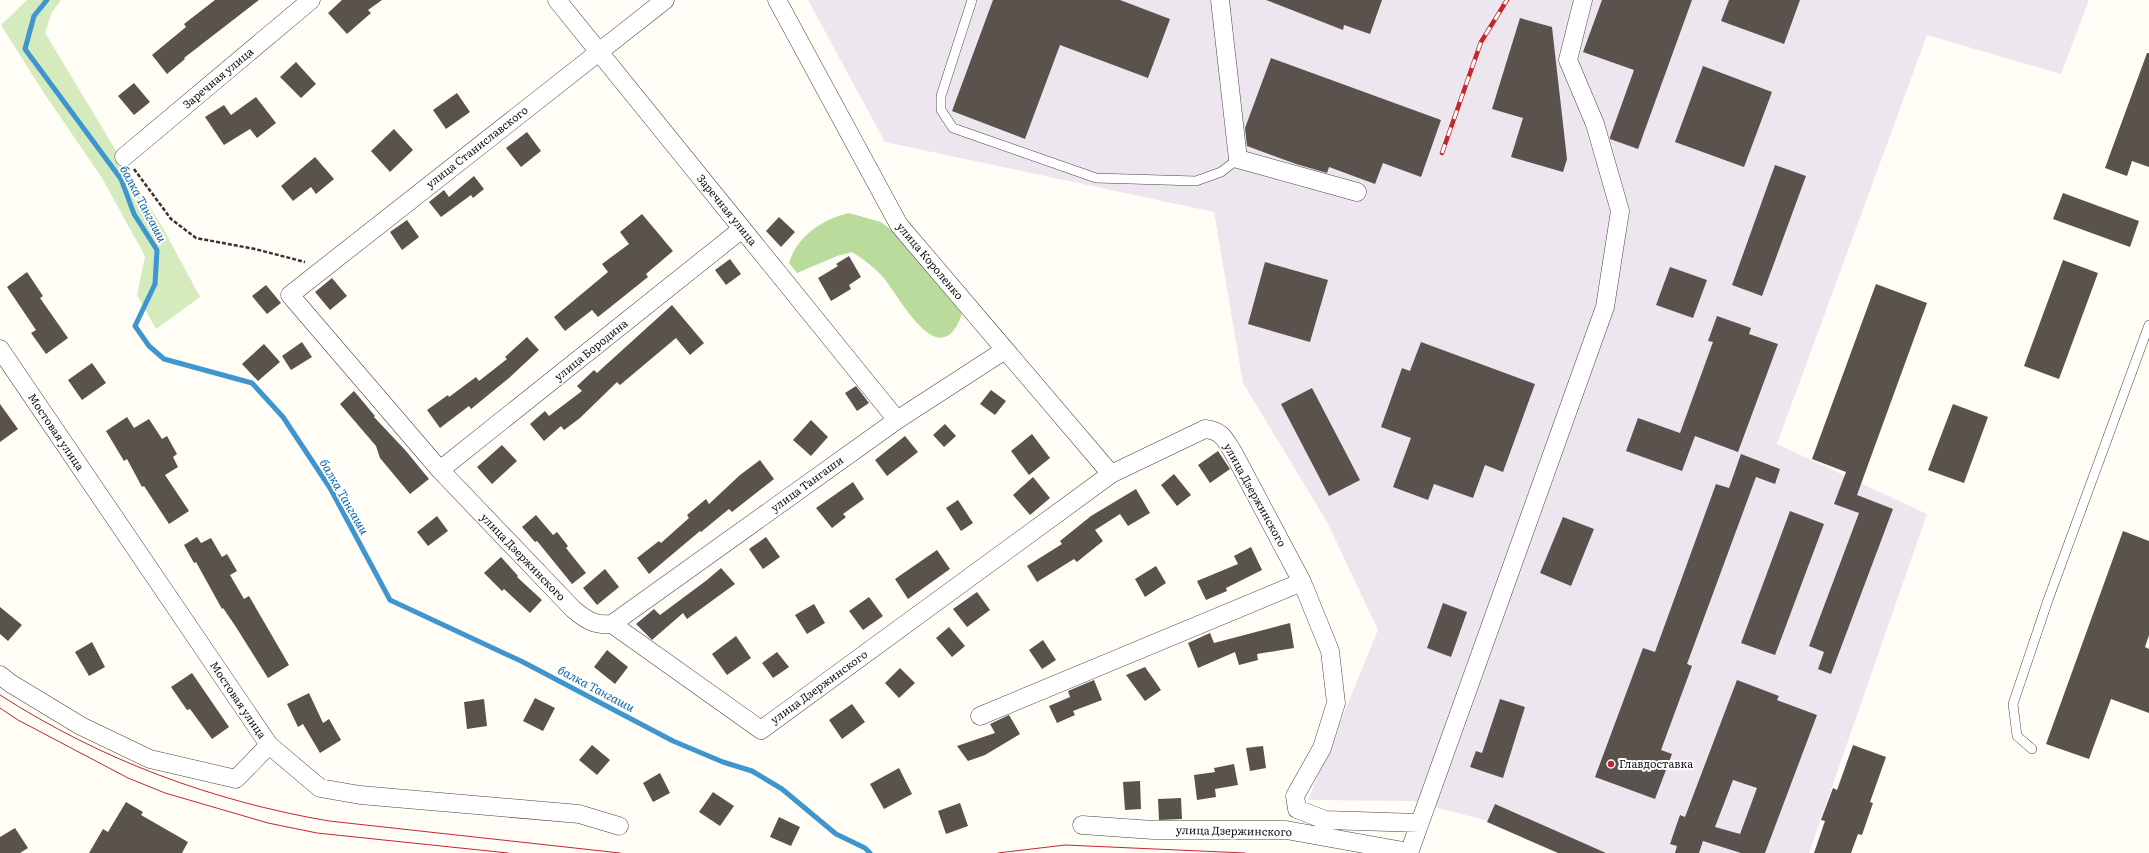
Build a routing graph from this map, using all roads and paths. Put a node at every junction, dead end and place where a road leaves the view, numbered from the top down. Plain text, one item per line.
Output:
1 (311, 0) edge
2 (557, 0) edge
3 (665, 0) edge
4 (777, 0) edge
5 (972, 0) edge
6 (1220, 0) edge
7 (1583, 0) edge
8 (598, 52) junction
9 (124, 157) joint
10 (1238, 159) junction
11 (1357, 192) dead end
12 (742, 229) junction
13 (325, 267) junction
14 (290, 295) joint
15 (2149, 325) edge
16 (1005, 350) junction
17 (3, 360) edge
18 (897, 420) junction
19 (440, 470) junction
20 (1111, 474) junction
21 (1302, 582) junction
22 (612, 624) junction
23 (0, 675) edge
24 (980, 716) dead end
25 (269, 745) junction
26 (2032, 749) dead end
27 (1420, 822) junction
28 (1082, 825) dead end
29 (619, 826) dead end
30 (1409, 852) edge

1 - 9 street, Заречная улица
2 - 8 street, Заречная улица
3 - 8 street, улица Станиславского
4 - 16 street, улица Короленко
5 - 10 lane
6 - 10 street
7 - 27 street
8 - 12 street, Заречная улица
8 - 13 street, улица Станиславского
9 - 13 path
10 - 11 street
12 - 18 street, Заречная улица
12 - 19 street, улица Бородина
13 - 14 street, улица Станиславского
14 - 19 street, улица Дзержинского
15 - 26 lane
16 - 18 street, улица Тангаши
16 - 20 street, улица Короленко
17 - 25 street, Мостовая улица
18 - 22 street, улица Тангаши
19 - 22 street, улица Дзержинского
20 - 21 street, улица Дзержинского
20 - 22 street, улица Дзержинского
21 - 24 street
21 - 27 street, улица Дзержинского
23 - 25 street
25 - 29 street, Мостовая улица
27 - 30 street
28 - 30 street, улица Дзержинского

